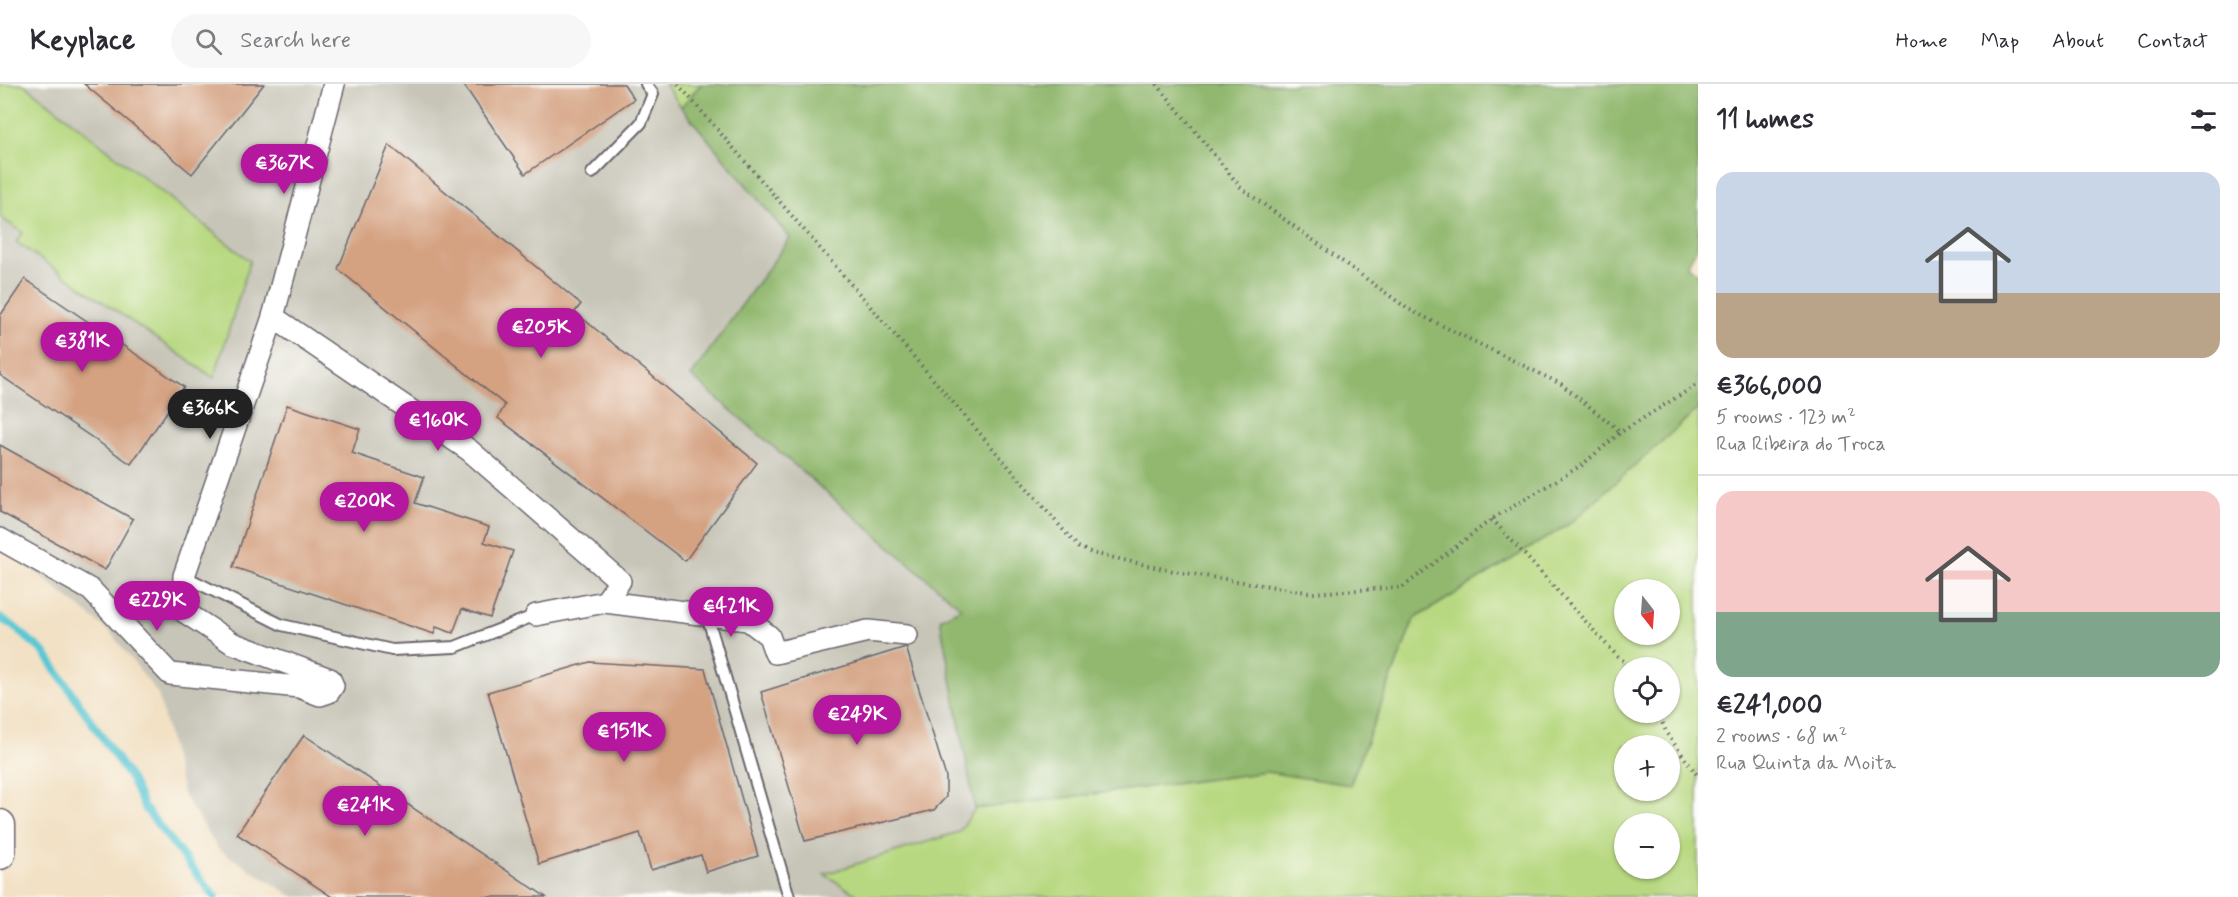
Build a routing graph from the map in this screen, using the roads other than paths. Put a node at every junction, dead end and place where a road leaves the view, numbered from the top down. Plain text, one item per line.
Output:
1 (334, 84) edge
2 (646, 84) edge
3 (592, 173) dead end
4 (273, 316) junction
5 (0, 539) edge
6 (184, 576) junction
7 (605, 602) junction
8 (536, 615) joint
9 (707, 615) junction
10 (907, 635) dead end
11 (0, 825) edge
12 (0, 854) edge
13 (789, 897) edge

1 - 4 street
2 - 3 lane
4 - 6 street
4 - 7 street
5 - 6 street
6 - 8 lane
7 - 8 street
7 - 9 street
9 - 10 street
9 - 13 lane
11 - 12 main road

